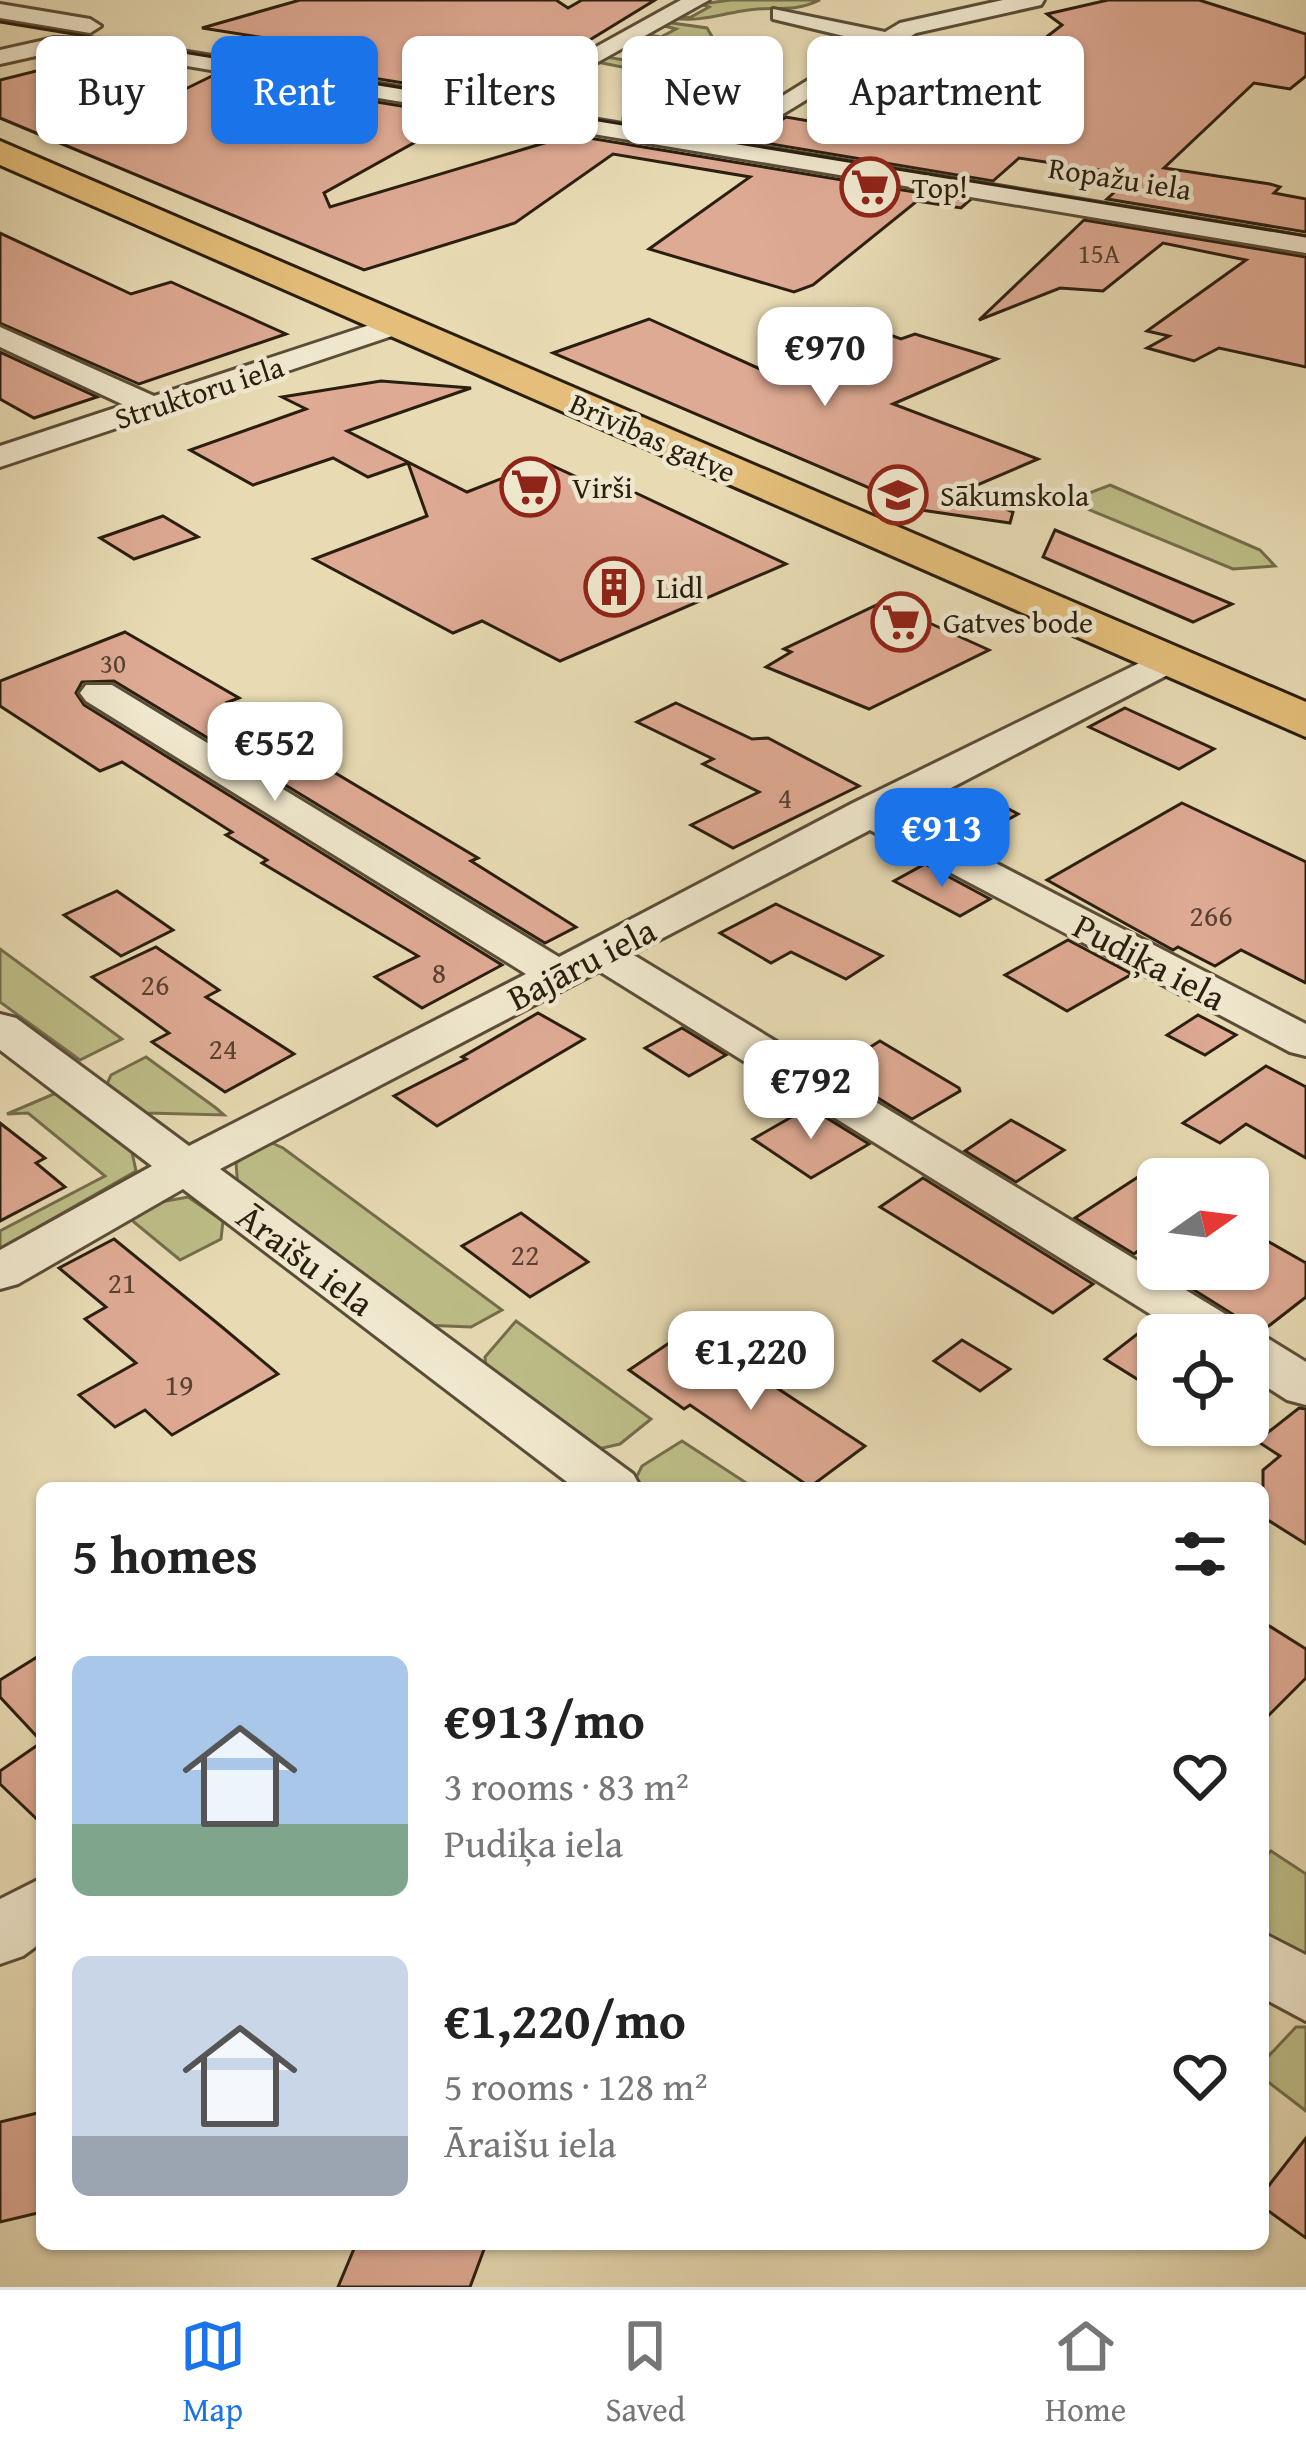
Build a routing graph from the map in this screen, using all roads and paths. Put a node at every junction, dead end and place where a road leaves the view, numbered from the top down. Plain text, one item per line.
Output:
1 (698, 0) edge
2 (1033, 0) edge
3 (988, 4) edge
4 (0, 11) edge
5 (781, 14) dead end
6 (873, 36) edge
7 (898, 36) edge
8 (0, 57) edge
9 (380, 73) dead end
10 (0, 152) edge
11 (1306, 224) edge
12 (1306, 245) edge
13 (397, 325) junction
14 (0, 336) edge
15 (153, 407) junction
16 (0, 457) edge
17 (1166, 661) junction
18 (99, 693) dead end
19 (1306, 721) edge
20 (867, 812) junction
21 (580, 965) junction
22 (0, 1028) edge
23 (1306, 1042) edge
24 (184, 1168) junction
25 (0, 1272) edge
26 (1186, 1314) edge
27 (1269, 1364) edge
28 (1306, 1387) edge
29 (596, 1482) edge
30 (36, 1909) edge
31 (0, 1936) edge
32 (1269, 1965) edge
33 (1306, 1992) edge

1 - 11 street, Ropažu iela
2 - 3 street
3 - 7 street
4 - 9 street
5 - 6 street
8 - 12 street, Ropažu iela
10 - 13 highway, Brīvības gatve
13 - 15 street, Struktoru iela
13 - 17 highway, Brīvības gatve
14 - 15 street
15 - 16 street, Struktoru iela
17 - 19 highway, Brīvības gatve
17 - 20 street, Bajāru iela
18 - 21 street
20 - 21 street, Bajāru iela
20 - 23 street, Pudiķa iela
21 - 24 street, Bajāru iela
21 - 26 street
22 - 24 street, Āraišu iela
24 - 25 street, Bajāru iela
24 - 29 street, Āraišu iela
27 - 28 street
30 - 31 street
32 - 33 street

